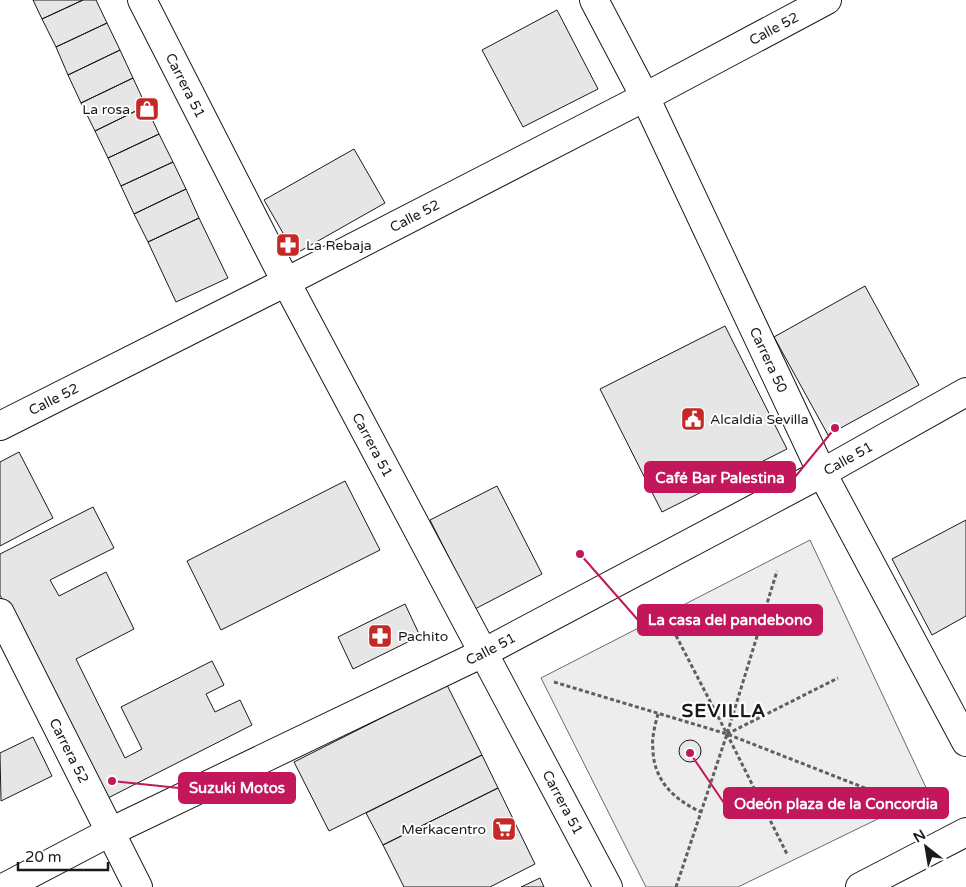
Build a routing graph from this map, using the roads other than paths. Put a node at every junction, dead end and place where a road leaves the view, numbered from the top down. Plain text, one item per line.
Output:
1 (142, 0) edge
2 (594, 0) edge
3 (826, 0) edge
4 (645, 97) junction
5 (286, 282) junction
6 (966, 392) edge
7 (0, 426) edge
8 (822, 473) junction
9 (0, 613) edge
10 (483, 653) junction
11 (966, 742) edge
12 (110, 832) junction
13 (966, 832) edge
14 (5, 887) edge
15 (138, 887) edge
16 (608, 887) edge
17 (860, 887) edge

1 - 5 street, Carrera 51
2 - 4 street, Carrera 50
3 - 4 street, Calle 52
4 - 5 street, Calle 52
4 - 8 street, Carrera 50
5 - 7 street, Calle 52
5 - 10 street, Carrera 51
6 - 8 street, Calle 51
8 - 10 street, Calle 51
8 - 11 street, Carrera 50
9 - 12 street, Carrera 52
10 - 12 street, Calle 51
10 - 16 street, Carrera 51
12 - 14 street, Calle 51
12 - 15 street, Carrera 52
13 - 17 street

